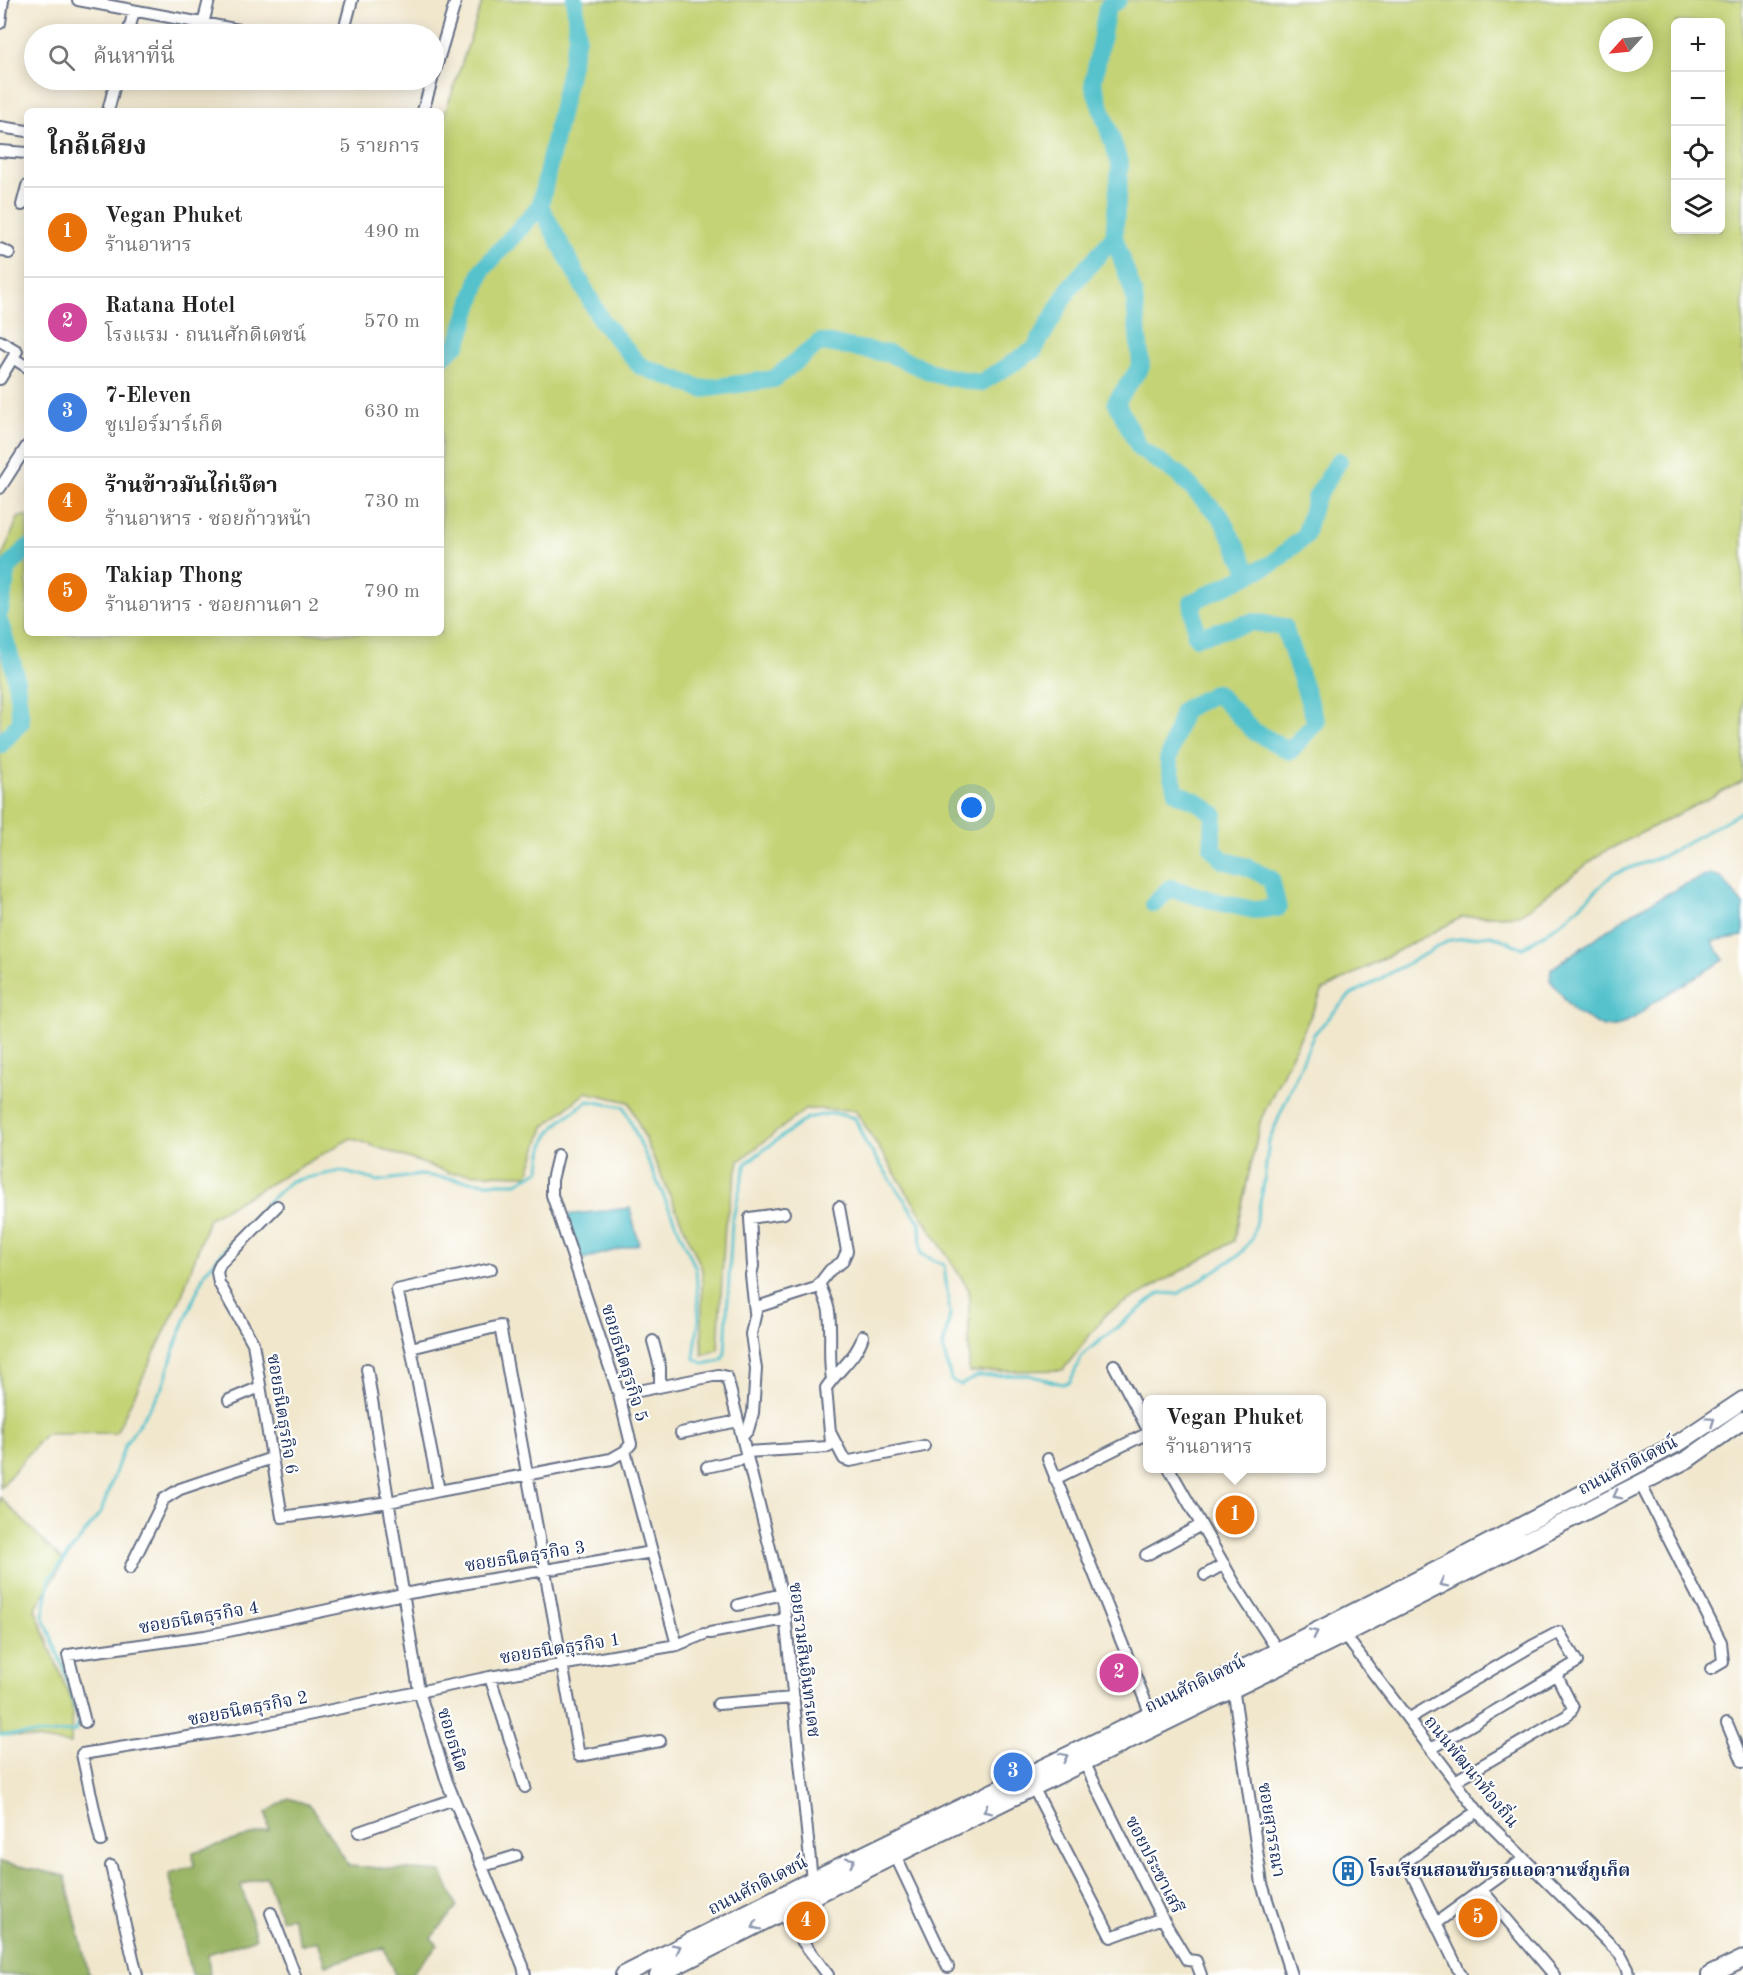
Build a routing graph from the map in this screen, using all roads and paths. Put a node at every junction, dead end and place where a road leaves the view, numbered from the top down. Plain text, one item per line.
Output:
1 (3, 0) edge
2 (78, 0) edge
3 (209, 0) edge
4 (352, 0) edge
5 (456, 0) edge
6 (134, 11) junction
7 (0, 23) edge
8 (131, 24) edge
9 (203, 24) joint
10 (346, 24) edge
11 (444, 38) edge
12 (113, 90) edge
13 (429, 90) edge
14 (109, 108) edge
15 (424, 108) edge
16 (0, 127) edge
17 (24, 130) edge
18 (0, 151) edge
19 (24, 153) edge
20 (24, 197) edge
21 (22, 205) dead end
22 (0, 341) edge
23 (13, 358) junction
24 (24, 365) edge
25 (0, 379) edge
26 (24, 451) edge
27 (0, 488) edge
28 (558, 1155) dead end
29 (278, 1206) dead end
30 (839, 1207) dead end
31 (784, 1213) dead end
32 (490, 1269) dead end
33 (820, 1285) junction
34 (755, 1312) junction
35 (863, 1336) dead end
36 (652, 1341) dead end
37 (411, 1348) junction
38 (1114, 1365) dead end
39 (366, 1369) dead end
40 (832, 1379) junction
41 (261, 1387) junction
42 (655, 1388) junction
43 (619, 1395) junction
44 (229, 1400) dead end
45 (1743, 1400) edge
46 (738, 1421) junction
47 (1143, 1421) edge
48 (1742, 1422) edge
49 (830, 1431) junction
50 (681, 1433) dead end
51 (1143, 1434) edge
52 (742, 1437) junction
53 (924, 1446) dead end
54 (625, 1451) junction
55 (747, 1455) junction
56 (272, 1458) junction
57 (1048, 1459) dead end
58 (708, 1467) dead end
59 (1172, 1473) edge
60 (527, 1474) junction
61 (1055, 1479) junction
62 (1640, 1483) junction
63 (439, 1491) junction
64 (389, 1502) junction
65 (1201, 1525) junction
66 (652, 1552) junction
67 (1146, 1555) dead end
68 (1224, 1564) junction
69 (130, 1568) dead end
70 (544, 1571) junction
71 (1205, 1575) dead end
72 (403, 1594) junction
73 (782, 1594) junction
74 (738, 1605) dead end
75 (786, 1619) junction
76 (1340, 1628) junction
77 (677, 1645) junction
78 (1278, 1652) junction
79 (561, 1666) junction
80 (1711, 1669) dead end
81 (1556, 1674) junction
82 (490, 1677) junction
83 (1233, 1687) junction
84 (419, 1691) junction
85 (794, 1698) junction
86 (1196, 1699) junction
87 (718, 1704) dead end
88 (1151, 1715) junction
89 (1408, 1719) junction
90 (85, 1722) dead end
91 (1726, 1723) dead end
92 (660, 1741) dead end
93 (1431, 1749) junction
94 (1084, 1762) junction
95 (1743, 1762) edge
96 (1455, 1781) junction
97 (525, 1787) dead end
98 (1033, 1787) junction
99 (454, 1799) junction
100 (1478, 1811) junction
101 (359, 1832) dead end
102 (101, 1841) dead end
103 (895, 1855) junction
104 (516, 1856) dead end
105 (1524, 1859) junction
106 (111, 1866) dead end
107 (483, 1866) junction
108 (812, 1880) junction
109 (1482, 1890) junction
110 (271, 1913) dead end
111 (781, 1913) junction
112 (1162, 1918) junction
113 (1436, 1923) junction
114 (1743, 1959) edge
115 (948, 1967) dead end
116 (137, 1975) edge
117 (295, 1975) edge
118 (525, 1975) edge
119 (624, 1975) edge
120 (658, 1975) edge
121 (828, 1975) edge
122 (1201, 1975) edge
123 (1291, 1975) edge
124 (1461, 1975) edge
125 (1554, 1975) edge
126 (1629, 1975) edge
127 (1710, 1975) edge

1 - 7 street
2 - 6 street
3 - 9 street
4 - 10 street
5 - 11 street
6 - 8 street
6 - 9 street
12 - 14 street
13 - 15 street
16 - 17 street
18 - 19 street
20 - 21 street
22 - 23 street
23 - 24 street
23 - 25 street
26 - 27 street
28 - 43 street, ซอยธนิตธุรกิจ 5
29 - 41 street, ซอยธนิตธุรกิจ 6
30 - 33 street
31 - 34 street
32 - 37 street
33 - 34 street
33 - 40 street
34 - 52 street
35 - 40 street
36 - 42 street
37 - 60 street
37 - 63 street
38 - 47 street
39 - 64 street, ซอยธนิต
40 - 49 street
41 - 44 street
41 - 56 street, ซอยธนิตธุรกิจ 6
42 - 43 street
42 - 46 street, ซอยรวมสินอินทรเดช
43 - 54 street, ซอยธนิตธุรกิจ 5
76 -> 45 main road, ถนนศักดิเดชน์
46 - 50 street
46 - 52 street, ซอยรวมสินอินทรเดช
48 - 62 main road, ถนนศักดิเดชน์
49 - 53 street
49 - 55 street
51 - 61 street
52 - 55 street, ซอยรวมสินอินทรเดช
54 - 60 street
54 - 66 street
55 - 58 street
55 - 73 street, ซอยรวมสินอินทรเดช
56 - 64 street, ซอยธนิตธุรกิจ 6
56 - 69 street
57 - 61 street
59 - 65 street
60 - 63 street
60 - 70 street
61 - 88 street
62 -> 76 main road, ถนนศักดิเดชน์
62 - 80 street
63 - 64 street
64 - 72 street, ซอยธนิต
65 - 67 street
65 - 68 street
66 - 70 street, ซอยธนิตธุรกิจ 3
66 - 77 street
68 - 71 street
68 - 78 street
70 - 72 street, ซอยธนิตธุรกิจ 3
70 - 79 street
72 - 84 street, ซอยธนิต
72 - 90 street, ซอยธนิตธุรกิจ 4
73 - 74 street
73 - 75 street, ซอยรวมสินอินทรเดช
75 - 77 street, ซอยธนิตธุรกิจ 1
75 - 85 street, ซอยรวมสินอินทรเดช
78 -> 76 main road, ถนนศักดิเดชน์
76 - 83 main road, ถนนศักดิเดชน์
76 - 89 street, ถนนพัฒนาท้องถิ่น
77 - 79 street, ซอยธนิตธุรกิจ 1
78 - 86 main road, ถนนศักดิเดชน์
79 - 82 street, ซอยธนิตธุรกิจ 1
79 - 92 street
81 - 89 street
81 - 93 street
81 - 96 street
82 - 84 street, ซอยธนิตธุรกิจ 1
82 - 97 street
83 - 86 main road, ถนนศักดิเดชน์
83 - 123 street, ซอยสุวรรณา
84 - 99 street, ซอยธนิต
84 - 102 street, ซอยธนิตธุรกิจ 2
85 - 87 street
85 - 108 street, ซอยรวมสินอินทรเดช
86 - 88 main road, ถนนศักดิเดชน์
86 - 94 main road, ถนนศักดิเดชน์
108 -> 88 main road, ถนนศักดิเดชน์
89 - 93 street, ถนนพัฒนาท้องถิ่น
91 - 95 street
93 - 96 street, ถนนพัฒนาท้องถิ่น
94 - 98 main road, ถนนศักดิเดชน์
94 - 112 street, ซอยประชาเสรี
96 - 100 street, ถนนพัฒนาท้องถิ่น
98 -> 103 main road, ถนนศักดิเดชน์
98 - 112 street
99 - 101 street
99 - 107 street, ซอยธนิต
100 - 105 street, ถนนพัฒนาท้องถิ่น
100 - 113 street
103 - 111 main road, ถนนศักดิเดชน์
103 - 115 street
104 - 107 street
105 - 109 street
105 - 126 street, ถนนพัฒนาท้องถิ่น
106 - 116 street
107 - 118 street, ซอยธนิต
119 -> 108 main road, ถนนศักดิเดชน์
109 - 113 street
109 - 125 street
110 - 117 street
111 -> 120 main road, ถนนศักดิเดชน์
111 - 121 street
112 - 122 street, ซอยประชาเสรี
113 - 124 street
114 - 127 main road

